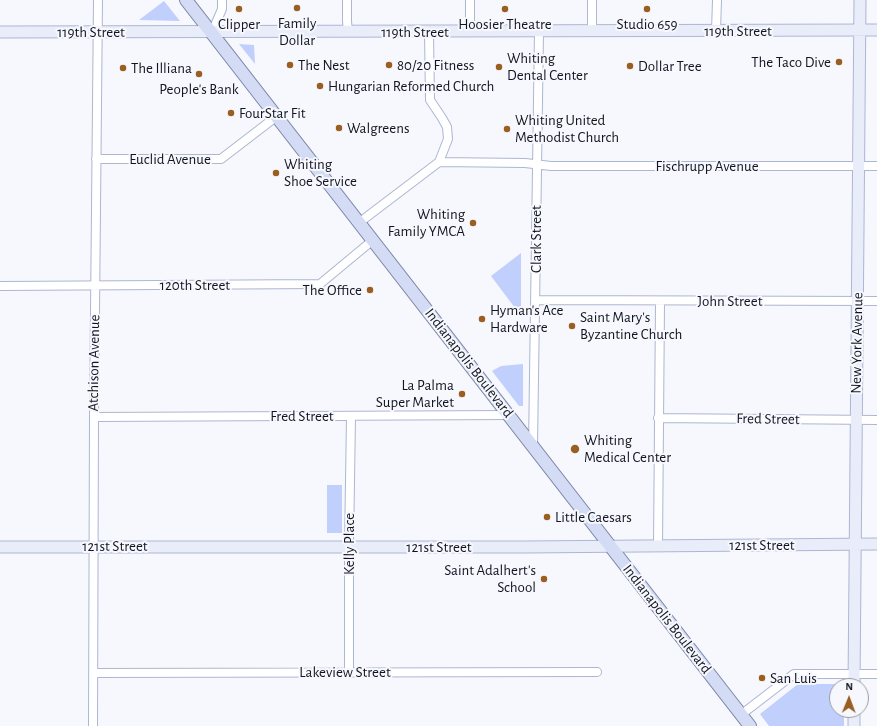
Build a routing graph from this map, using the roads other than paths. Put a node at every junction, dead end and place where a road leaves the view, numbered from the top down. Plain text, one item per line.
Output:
1 (98, 0) edge
2 (186, 0) edge
3 (222, 0) edge
4 (347, 0) edge
5 (470, 0) edge
6 (592, 0) edge
7 (717, 0) edge
8 (860, 0) edge
9 (860, 30) junction
10 (877, 30) edge
11 (539, 31) junction
12 (592, 31) junction
13 (716, 31) junction
14 (0, 32) edge
15 (97, 32) junction
16 (212, 32) junction
17 (348, 32) junction
18 (429, 32) junction
19 (470, 32) junction
20 (277, 116) junction
21 (96, 159) junction
22 (439, 162) junction
23 (536, 165) junction
24 (859, 166) junction
25 (877, 166) edge
26 (360, 222) junction
27 (373, 240) junction
28 (0, 286) edge
29 (96, 286) junction
30 (536, 300) junction
31 (857, 301) junction
32 (877, 301) edge
33 (660, 302) junction
34 (509, 415) junction
35 (94, 416) junction
36 (351, 416) junction
37 (658, 418) junction
38 (856, 420) junction
39 (877, 420) edge
40 (533, 446) junction
41 (855, 544) junction
42 (877, 544) edge
43 (93, 546) junction
44 (611, 546) junction
45 (658, 546) junction
46 (0, 547) edge
47 (348, 547) junction
48 (349, 672) junction
49 (598, 672) dead end
50 (93, 673) junction
51 (854, 674) junction
52 (877, 674) edge
53 (854, 678) edge
54 (742, 714) junction
55 (93, 726) edge
56 (750, 726) edge

1 - 15 street, Atchison Avenue
2 - 16 main road, Indianapolis Boulevard
3 - 16 street
4 - 17 street
5 - 19 street
6 - 12 street
7 - 13 street
8 - 9 street, New York Avenue
9 - 10 street, 119th Street
9 - 13 street, 119th Street
9 - 24 street, New York Avenue
11 - 12 street, 119th Street
11 - 19 street, 119th Street
11 - 23 street, Clark Street
12 - 13 street, 119th Street
14 - 15 street, 119th Street
15 - 16 street, 119th Street
15 - 21 street, Atchison Avenue
16 - 17 street, 119th Street
16 - 20 main road, Indianapolis Boulevard
17 - 18 street, 119th Street
18 - 19 street, 119th Street
18 - 22 street
20 - 21 street, Euclid Avenue
20 - 26 main road, Indianapolis Boulevard
21 - 29 street, Atchison Avenue
22 - 23 street, Fischrupp Avenue
22 - 26 street
23 - 24 street, Fischrupp Avenue
23 - 30 street, Clark Street
24 - 25 street, Fischrupp Avenue
24 - 31 street, New York Avenue
26 - 27 main road, Indianapolis Boulevard
27 - 29 street, 120th Street
27 - 34 main road, Indianapolis Boulevard
28 - 29 street, 120th Street
29 - 35 street, Atchison Avenue
30 - 33 street, John Street
30 - 40 street, Clark Street
31 - 32 street, John Street
31 - 33 street, John Street
31 - 38 street, New York Avenue
33 - 37 street
34 - 36 street, Fred Street
34 - 40 main road, Indianapolis Boulevard
35 - 36 street, Fred Street
35 - 43 street, Atchison Avenue
36 - 47 street, Kelly Place
37 - 38 street, Fred Street
37 - 45 street
38 - 39 street, Fred Street
38 - 41 street, New York Avenue
40 - 44 main road, Indianapolis Boulevard
41 - 42 street, 121st Street
41 - 45 street, 121st Street
41 - 51 street, New York Avenue
43 - 46 street, 121st Street
43 - 47 street, 121st Street
43 - 50 street, Atchison Avenue
44 - 45 street, 121st Street
44 - 47 street, 121st Street
44 - 54 main road, Indianapolis Boulevard
47 - 48 street, Kelly Place
48 - 49 street, Lakeview Street
48 - 50 street, Lakeview Street
50 - 55 street, Atchison Avenue
51 - 52 street
51 - 53 street, New York Avenue
51 - 54 street
54 - 56 main road, Indianapolis Boulevard

